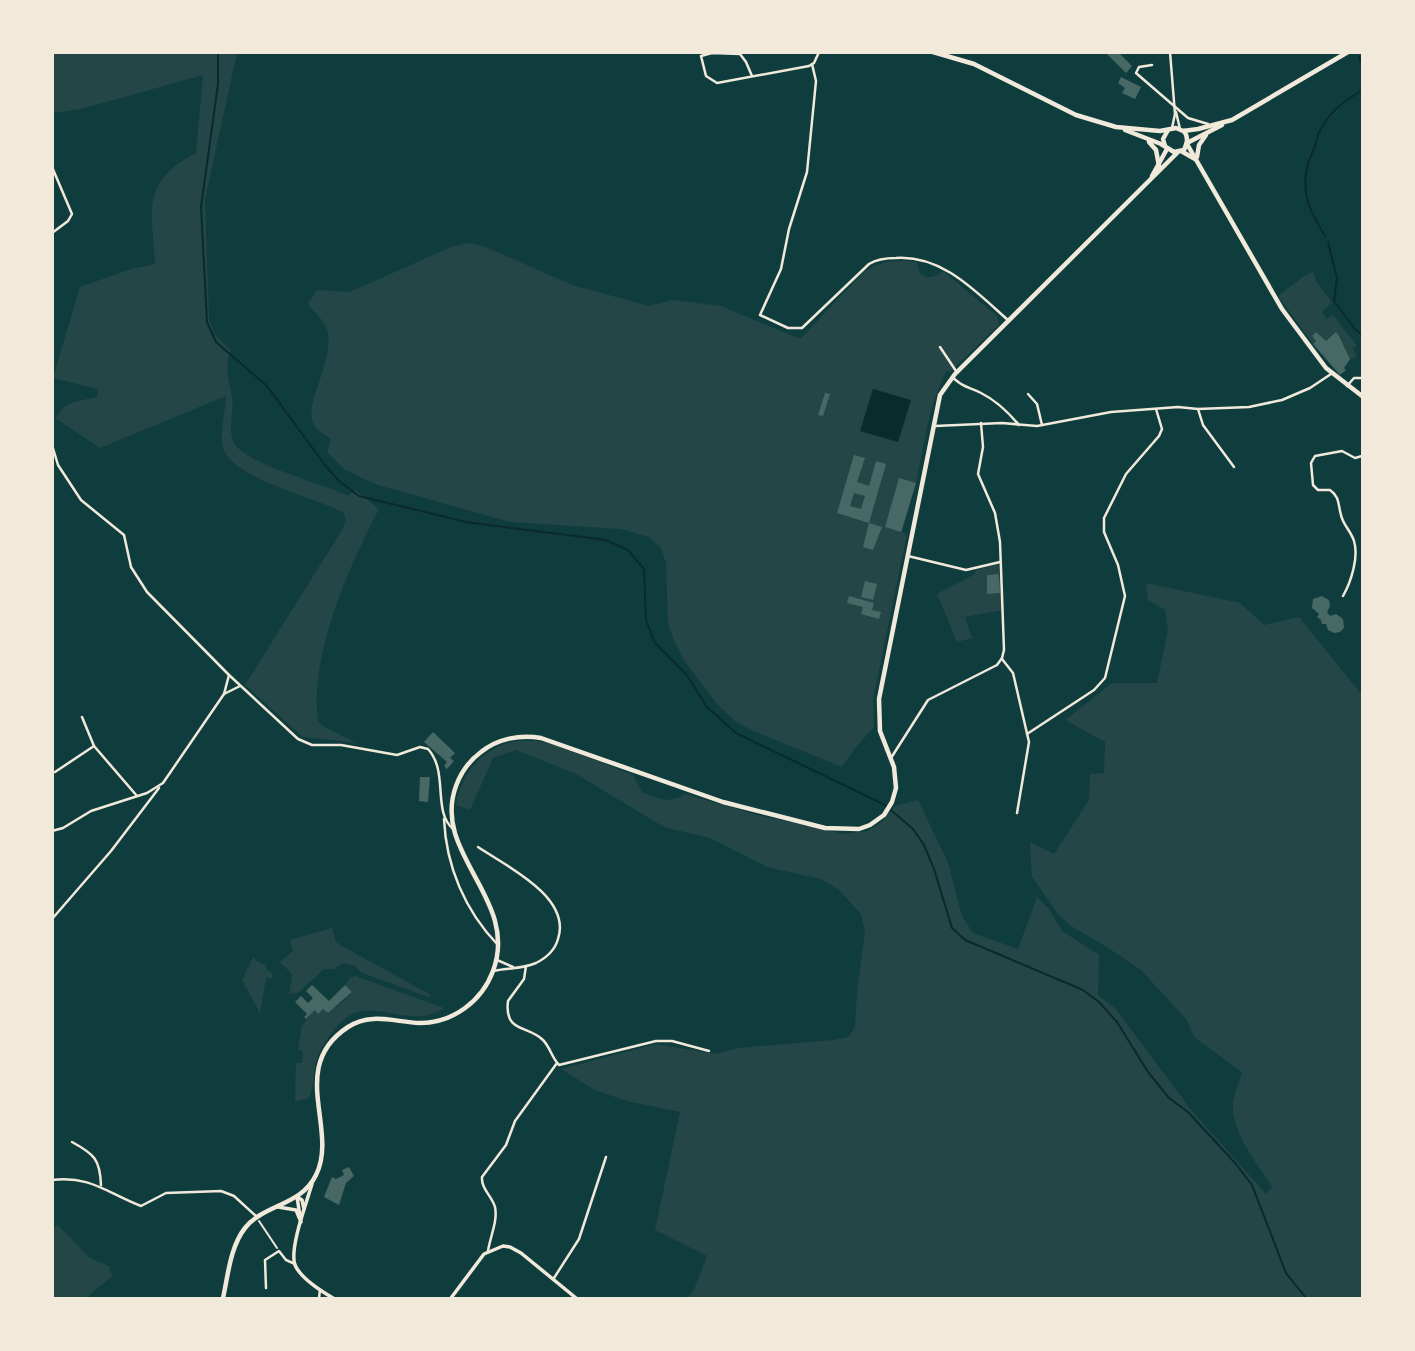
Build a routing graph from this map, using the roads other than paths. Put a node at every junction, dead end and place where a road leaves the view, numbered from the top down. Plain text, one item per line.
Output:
1 (819, 52) edge
2 (933, 52) edge
3 (1170, 52) edge
4 (1348, 52) edge
5 (706, 53) edge
6 (812, 64) junction
7 (1152, 65) dead end
8 (752, 76) junction
9 (1174, 105) junction
10 (1226, 122) junction
11 (1116, 127) junction
12 (1170, 129) junction
13 (1181, 130) junction
14 (1206, 135) junction
15 (1146, 139) junction
16 (1187, 143) junction
17 (1166, 148) junction
18 (1180, 152) junction
19 (1196, 158) junction
20 (52, 167) edge
21 (1159, 167) junction
22 (1202, 167) junction
23 (1146, 186) junction
24 (52, 233) edge
25 (1009, 321) junction
26 (940, 347) dead end
27 (957, 372) junction
28 (1331, 374) junction
29 (952, 377) junction
30 (1363, 378) edge
31 (1347, 386) junction
32 (1028, 394) dead end
33 (1363, 396) edge
34 (1156, 409) junction
35 (1198, 409) junction
36 (981, 423) junction
37 (1019, 425) junction
38 (1042, 425) junction
39 (932, 426) junction
40 (52, 445) edge
41 (1363, 456) edge
42 (1234, 467) dead end
43 (907, 556) junction
44 (1000, 562) junction
45 (1343, 596) dead end
46 (1002, 659) junction
47 (229, 675) junction
48 (241, 686) junction
49 (224, 694) junction
50 (82, 717) dead end
51 (1027, 734) junction
52 (94, 746) junction
53 (891, 758) junction
54 (55, 772) dead end
55 (163, 783) junction
56 (137, 796) junction
57 (444, 812) junction
58 (1017, 813) dead end
59 (453, 829) junction
60 (52, 831) edge
61 (478, 847) dead end
62 (52, 919) edge
63 (499, 946) junction
64 (497, 959) junction
65 (526, 966) junction
66 (513, 967) junction
67 (493, 971) junction
68 (709, 1051) dead end
69 (557, 1063) junction
70 (72, 1142) dead end
71 (606, 1157) dead end
72 (52, 1180) edge
73 (313, 1181) junction
74 (101, 1185) junction
75 (297, 1197) junction
76 (277, 1207) junction
77 (304, 1212) junction
78 (257, 1217) junction
79 (300, 1220) junction
80 (300, 1227) junction
81 (488, 1251) junction
82 (295, 1264) junction
83 (554, 1279) junction
84 (266, 1288) dead end
85 (320, 1290) junction
86 (223, 1298) edge
87 (319, 1298) edge
88 (332, 1298) edge
89 (451, 1298) edge
90 (576, 1298) edge

1 - 6 street
2 - 11 main road
3 - 9 street
4 - 10 main road
5 - 8 street
5 - 8 street
6 - 8 street
6 - 25 street
7 - 9 street
9 - 10 street
9 - 12 street
9 - 13 street
10 - 13 main road
10 - 14 main road
11 - 12 main road
11 - 15 main road
12 - 13 main road
12 - 17 main road
13 - 16 main road
14 - 16 main road
14 - 19 main road
15 - 17 main road
15 - 21 main road
16 - 18 main road
16 - 19 main road
17 - 18 main road
17 - 21 main road
18 - 22 main road
18 - 23 main road
19 - 22 main road
20 - 24 street
21 - 23 main road
22 - 28 main road
23 - 25 main road
25 - 27 main road
26 - 27 street
27 - 29 main road
28 - 31 main road
28 - 35 street
29 - 37 street
29 - 39 main road
30 - 31 street
31 - 33 main road
32 - 38 street
34 - 35 street
34 - 38 street
34 - 51 street
35 - 42 street
36 - 37 street
36 - 39 street
36 - 44 street
37 - 38 street
39 - 43 main road
40 - 47 street
41 - 45 street
43 - 44 street
43 - 53 main road
44 - 46 street
46 - 51 street
46 - 53 street
47 - 48 street
47 - 49 street
48 - 49 street
48 - 57 street
49 - 55 street
50 - 52 street
51 - 58 street
52 - 54 street
52 - 56 street
53 - 59 main road
55 - 56 street
55 - 62 street
56 - 60 street
57 - 59 street
57 - 63 street
59 - 63 main road
61 - 65 street
63 - 64 main road
64 - 66 street
64 - 67 main road
65 - 66 street
65 - 69 street
66 - 67 street
67 - 73 main road
68 - 69 street
69 - 81 street
70 - 74 street
71 - 83 street
72 - 74 street
73 - 75 main road
73 - 77 street
74 - 78 street
75 - 76 main road
75 - 77 street
75 - 79 street
76 - 78 main road
76 - 79 street
77 - 80 street
78 - 86 main road
79 - 80 street
80 - 82 street
81 - 83 street
81 - 89 street
82 - 84 street
82 - 85 street
83 - 90 street
85 - 87 street
85 - 88 street

